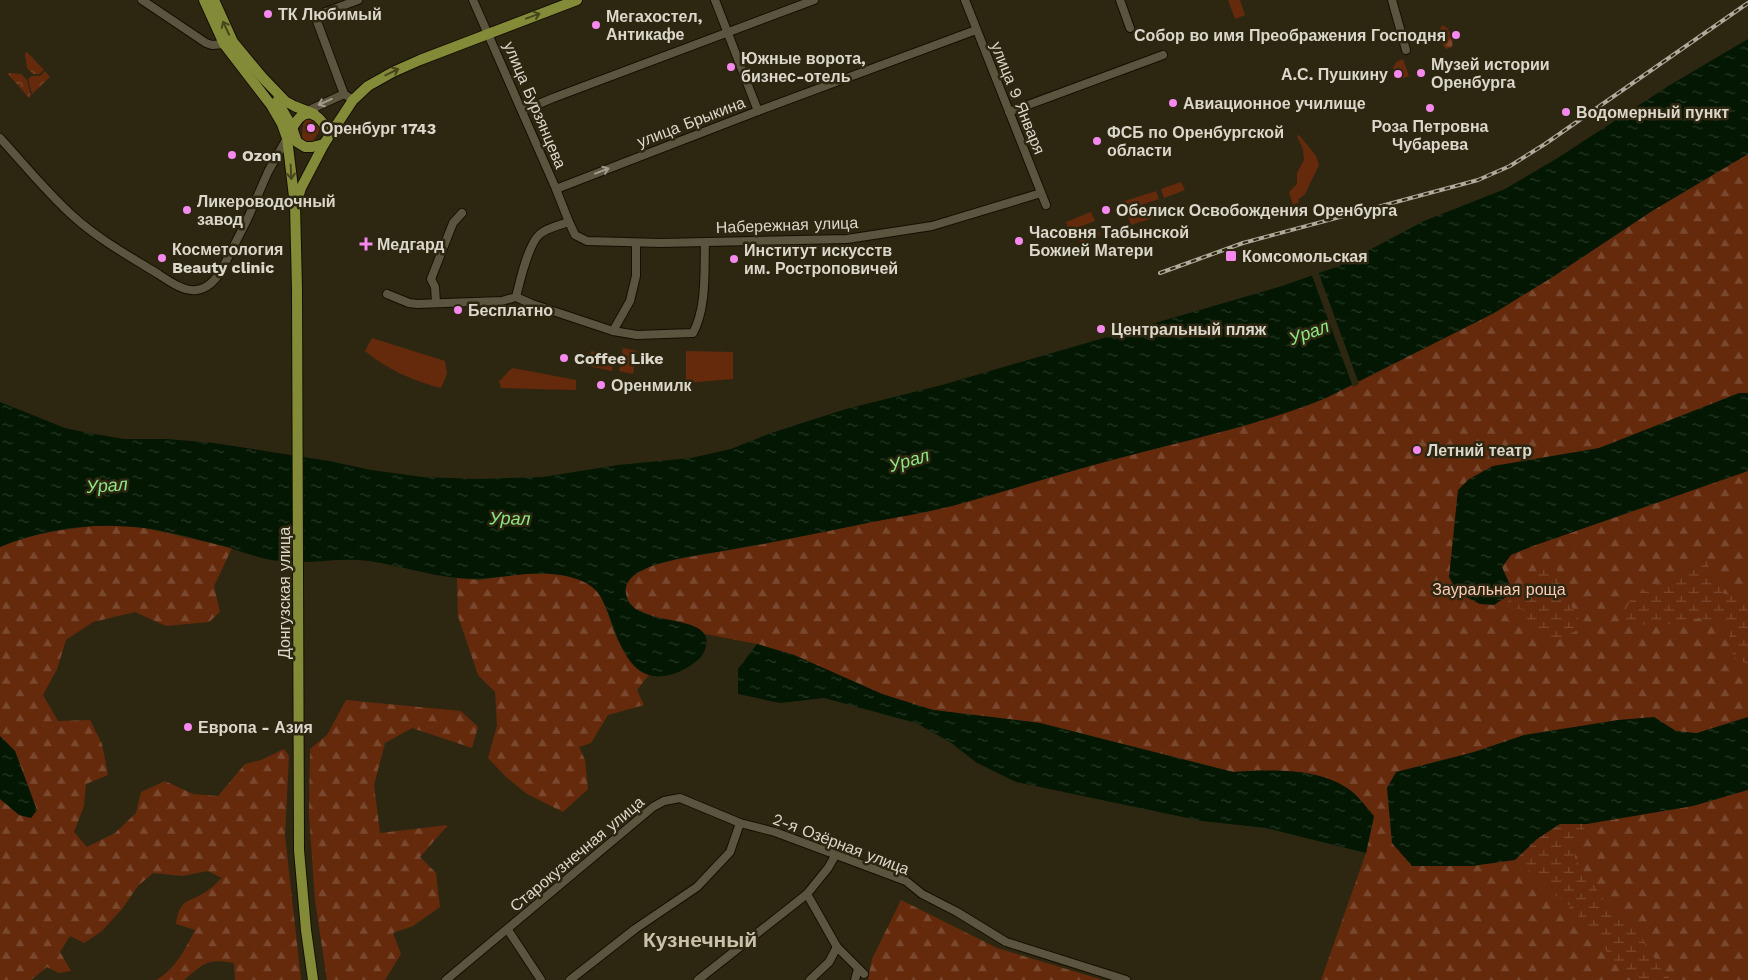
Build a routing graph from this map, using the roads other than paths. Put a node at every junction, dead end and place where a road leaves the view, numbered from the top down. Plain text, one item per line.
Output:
1 (142, 0) edge
2 (204, 0) edge
3 (214, 0) edge
4 (358, 0) edge
5 (473, 0) edge
6 (577, 0) edge
7 (715, 0) edge
8 (814, 0) edge
9 (965, 0) edge
10 (1120, 0) edge
11 (1392, 0) edge
12 (1130, 28) dead end
13 (976, 30) junction
14 (488, 33) junction
15 (729, 33) junction
16 (224, 44) junction
17 (1406, 50) dead end
18 (1163, 55) dead end
19 (344, 94) junction
20 (353, 100) junction
21 (522, 111) junction
22 (758, 111) junction
23 (1009, 112) junction
24 (299, 123) junction
25 (330, 134) junction
26 (0, 138) edge
27 (324, 144) junction
28 (556, 189) junction
29 (1041, 193) junction
30 (295, 205) junction
31 (1046, 205) dead end
32 (462, 213) dead end
33 (569, 222) junction
34 (705, 242) junction
35 (636, 243) junction
36 (387, 294) dead end
37 (516, 297) junction
38 (436, 303) junction
39 (613, 332) junction
40 (740, 823) junction
41 (835, 856) junction
42 (807, 894) junction
43 (508, 930) junction
44 (838, 947) junction
45 (313, 980) edge
46 (446, 980) edge
47 (541, 980) edge
48 (570, 980) edge
49 (698, 980) edge
50 (810, 980) edge
51 (856, 980) edge
52 (1126, 980) edge

1 - 16 street
2 - 16 main road
24 -> 3 main road
4 - 19 street
5 - 14 street, улица Бурзянцева
14 -> 6 main road
7 - 15 street
8 - 15 street
9 - 13 street, улица 9 Января
10 - 12 street
11 - 17 street
13 - 22 street, улица Брыкина
13 - 23 street, улица 9 Января
20 -> 14 main road
14 - 21 street, улица Бурзянцева
15 - 21 street
15 - 22 street
16 - 24 main road
18 - 23 street
19 - 20 street
19 -> 24 street
20 - 25 main road
21 - 28 street, улица Бурзянцева
28 -> 22 street, улица Брыкина
23 - 29 street, улица 9 Января
24 - 25 main road
24 - 26 street
24 - 27 main road
24 -> 30 main road, Донгузская улица
25 - 27 main road
27 - 30 main road
28 - 33 street, улица Бурзянцева
29 - 31 street, улица 9 Января
29 - 34 street, Набережная улица
30 - 45 main road, Донгузская улица
32 - 38 street
33 - 35 street, Набережная улица
33 - 37 street
34 - 35 street, Набережная улица
34 - 39 street
35 - 39 street
36 - 38 street
37 - 38 street
37 - 39 street
40 - 41 street, 2-я Озёрная улица
40 - 43 street, Старокузнечная улица
40 - 48 street
41 - 42 street
41 - 52 street, 2-я Озёрная улица
42 - 44 street
42 - 49 street
43 - 46 street, Старокузнечная улица
43 - 47 street
44 - 50 street
44 - 51 street

